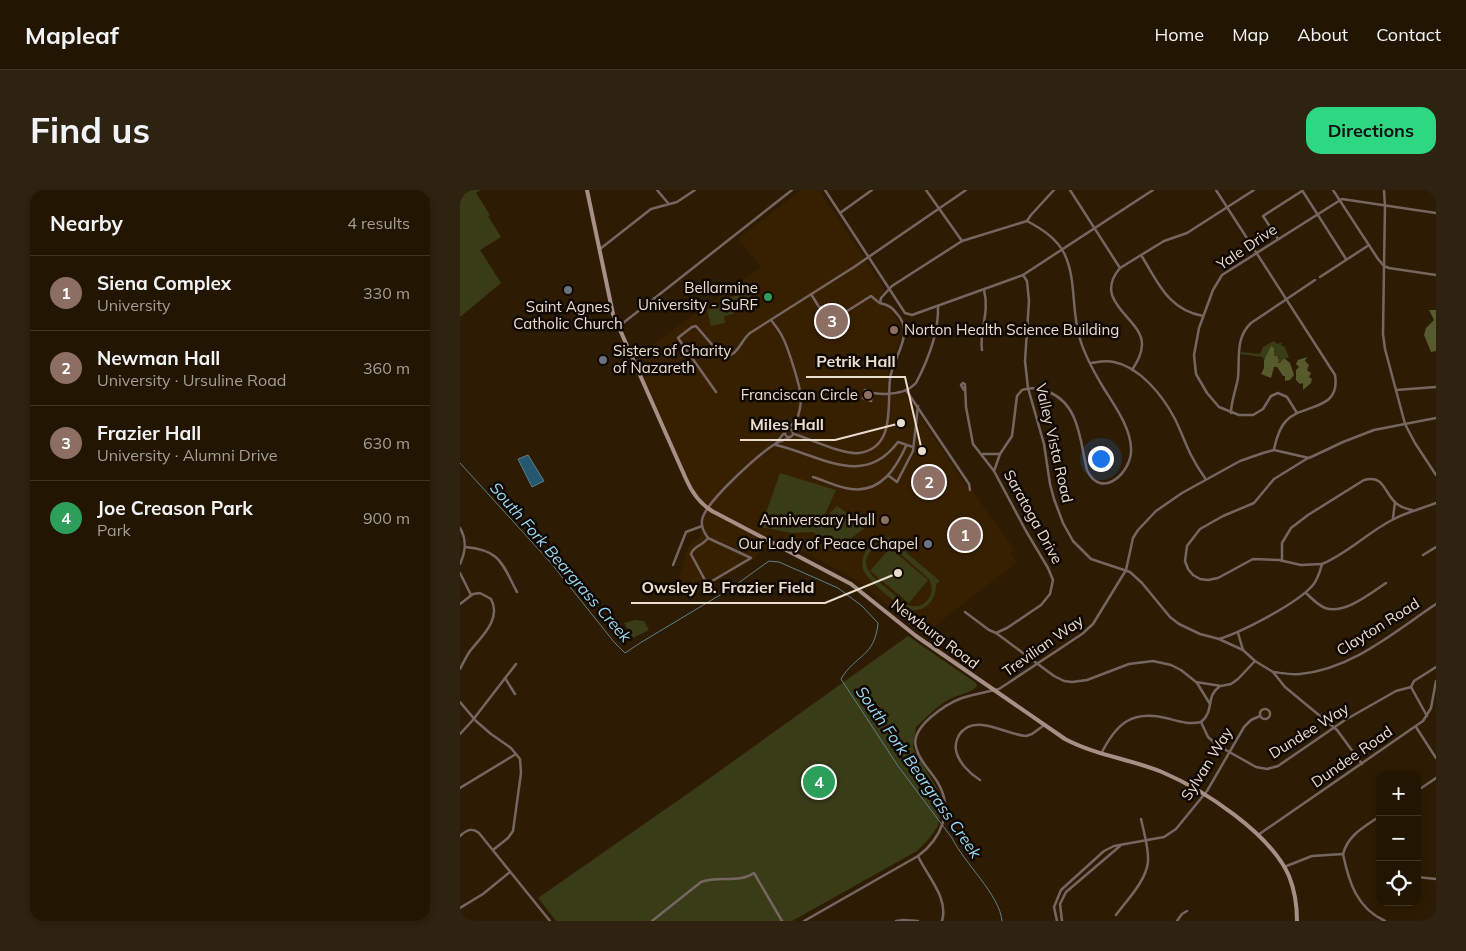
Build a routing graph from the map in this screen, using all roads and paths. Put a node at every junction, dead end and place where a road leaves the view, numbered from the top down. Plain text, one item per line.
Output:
1 (587, 190) edge
2 (657, 190) edge
3 (695, 190) edge
4 (792, 190) edge
5 (825, 190) edge
6 (872, 190) edge
7 (926, 190) edge
8 (966, 190) edge
9 (1054, 190) edge
10 (1070, 190) edge
11 (1153, 190) edge
12 (1216, 190) edge
13 (1254, 190) edge
14 (1333, 190) edge
15 (1384, 190) edge
16 (1302, 191) edge
17 (1339, 200) junction
18 (668, 203) junction
19 (1385, 205) junction
20 (1227, 207) junction
21 (940, 208) junction
22 (840, 212) junction
23 (1436, 213) edge
24 (1318, 214) junction
25 (1027, 221) junction
26 (1095, 228) junction
27 (1278, 239) junction
28 (962, 241) junction
29 (1369, 245) junction
30 (599, 250) junction
31 (1062, 250) junction
32 (1257, 253) junction
33 (1140, 255) junction
34 (868, 256) junction
35 (1346, 259) junction
36 (1384, 266) junction
37 (1120, 268) junction
38 (1023, 275) junction
39 (1436, 275) edge
40 (1320, 277) dead end
41 (1315, 280) dead end
42 (890, 289) junction
43 (984, 290) junction
44 (811, 294) junction
45 (1287, 299) junction
46 (880, 302) junction
47 (938, 306) junction
48 (1203, 316) junction
49 (771, 320) junction
50 (618, 327) junction
51 (982, 350) dead end
52 (1091, 363) junction
53 (1132, 370) junction
54 (1436, 387) edge
55 (1028, 388) junction
56 (906, 390) junction
57 (964, 390) dead end
58 (1396, 390) junction
59 (716, 392) dead end
60 (873, 393) junction
61 (889, 395) junction
62 (918, 406) junction
63 (1231, 413) junction
64 (1297, 413) junction
65 (1436, 418) edge
66 (796, 419) junction
67 (1405, 424) junction
68 (787, 431) junction
69 (794, 433) junction
70 (789, 438) junction
71 (775, 444) junction
72 (906, 445) junction
73 (913, 448) junction
74 (1274, 450) junction
75 (981, 454) junction
76 (1000, 454) junction
77 (1309, 458) junction
78 (994, 472) junction
79 (1436, 475) edge
80 (889, 476) junction
81 (814, 477) dead end
82 (1205, 479) junction
83 (970, 490) dead end
84 (1395, 502) junction
85 (1436, 504) edge
86 (708, 509) junction
87 (1412, 510) junction
88 (1393, 519) junction
89 (702, 526) junction
90 (460, 528) edge
91 (708, 538) junction
92 (1436, 546) edge
93 (465, 547) junction
94 (1423, 556) dead end
95 (1282, 561) junction
96 (460, 564) edge
97 (1322, 564) junction
98 (673, 565) dead end
99 (1126, 570) junction
100 (460, 574) edge
101 (1386, 583) dead end
102 (517, 592) dead end
103 (1306, 593) junction
104 (471, 595) junction
105 (460, 604) edge
106 (1436, 604) edge
107 (965, 612) dead end
108 (996, 633) junction
109 (1238, 633) junction
110 (1220, 639) junction
111 (1243, 650) junction
112 (1255, 661) junction
113 (516, 664) dead end
114 (1039, 664) junction
115 (1436, 667) edge
116 (460, 669) edge
117 (1273, 672) junction
118 (505, 678) junction
119 (1436, 681) edge
120 (1196, 682) junction
121 (1221, 686) junction
122 (1411, 687) junction
123 (993, 691) junction
124 (515, 694) dead end
125 (460, 702) edge
126 (1210, 704) junction
127 (1260, 716) junction
128 (1427, 716) junction
129 (474, 718) junction
130 (1201, 722) junction
131 (1043, 726) junction
132 (1335, 727) junction
133 (1416, 727) junction
134 (460, 734) edge
135 (1229, 752) junction
136 (516, 754) junction
137 (1101, 754) junction
138 (1436, 758) edge
139 (1362, 764) junction
140 (1436, 778) edge
141 (980, 780) dead end
142 (460, 788) edge
143 (1421, 788) edge
144 (1204, 795) junction
145 (1376, 819) edge
146 (1141, 820) dead end
147 (460, 836) edge
148 (1258, 836) junction
149 (1145, 841) junction
150 (1120, 846) junction
151 (493, 850) junction
152 (1343, 854) junction
153 (918, 856) junction
154 (1099, 856) junction
155 (1102, 860) junction
156 (1284, 867) junction
157 (510, 872) junction
158 (1421, 877) edge
159 (1436, 879) edge
160 (460, 908) edge
161 (1187, 911) dead end
162 (1116, 915) dead end
163 (550, 921) edge
164 (652, 921) edge
165 (782, 921) edge
166 (804, 921) edge
167 (896, 921) edge
168 (918, 921) edge
169 (942, 921) edge
170 (1057, 921) edge
171 (1062, 921) edge
172 (1177, 921) edge
173 (1297, 921) edge
174 (1385, 921) edge

1 - 30 main road, Newburg Road
2 - 18 street
3 - 18 street
4 - 50 street
5 - 22 street
6 - 22 street
7 - 21 street
8 - 21 street
9 - 25 street
10 - 26 street
11 - 26 street
12 - 20 street
13 - 20 street
14 - 17 street
15 - 19 street
16 - 24 street
16 - 27 street
17 - 19 street
17 - 24 street, Yale Drive
17 - 29 street
18 - 30 street
19 - 23 street
19 - 36 street
20 - 32 street
20 - 33 street
21 - 28 street
21 - 34 street
22 - 34 street
24 - 27 street, Yale Drive
24 - 35 street
25 - 28 street
25 - 31 street
26 - 31 street
26 - 37 street
27 - 32 street, Yale Drive
28 - 42 street
29 - 35 street
29 - 36 street
30 - 50 main road, Newburg Road
31 - 38 street
31 - 52 street
32 - 45 street
32 - 48 street, Yale Drive
33 - 37 street
33 - 48 street
34 - 42 street
34 - 44 street
35 - 40 street
36 - 39 street
36 - 58 street
37 - 53 street
38 - 43 street
38 - 55 street, Valley Vista Road
41 - 45 street
42 - 46 street
42 - 47 street
43 - 47 street
43 - 51 street
44 - 46 street
44 - 49 street
45 - 63 street
45 - 64 street
46 - 61 street
47 - 56 street
48 - 63 street, Yale Drive
49 - 59 street
49 - 66 street
50 - 86 main road, Newburg Road
52 - 53 street
52 - 55 street
53 - 82 street
54 - 58 street
55 - 76 street, Saratoga Drive
55 - 99 street, Valley Vista Road
56 - 61 street
56 - 62 street
57 - 75 street
58 - 67 street
60 - 60 street
60 - 61 street
61 - 69 street
62 - 73 street
62 - 83 street
63 - 64 street
64 - 74 street
65 - 67 street
66 - 68 street
66 - 69 street
67 - 77 street
67 - 79 street
68 - 69 street
68 - 70 street
68 - 71 street
69 - 70 street
70 - 71 street
71 - 72 street
71 - 86 street
72 - 73 street
72 - 80 street
73 - 80 street
74 - 77 street
74 - 82 street, Trevilian Way
75 - 76 street
75 - 78 street
76 - 78 street, Saratoga Drive
77 - 95 street
78 - 108 street, Saratoga Drive
80 - 81 street
82 - 99 street, Trevilian Way
84 - 87 street
84 - 88 street
84 - 95 street
85 - 87 street
86 - 89 street
86 - 123 main road, Newburg Road
87 - 88 street
88 - 97 street
89 - 91 street
89 - 98 street
90 - 93 street
91 - 91 street
92 - 94 street
93 - 96 street
93 - 102 street
95 - 97 street
97 - 103 street
99 - 110 street, Valley Vista Road
99 - 114 street, Trevilian Way
100 - 104 street
101 - 103 street
103 - 109 street
104 - 105 street
104 - 116 street
106 - 117 street, Clayton Road
107 - 108 street
108 - 114 street
109 - 110 street
109 - 111 street
110 - 111 street, Valley Vista Road
111 - 112 street, Valley Vista Road
112 - 117 street, Valley Vista Road
112 - 121 street
113 - 118 street
114 - 120 street
114 - 123 street, Trevilian Way
115 - 122 street
117 - 132 street, Valley Vista Road
118 - 124 street
118 - 129 street
119 - 128 street, Dundee Road
120 - 121 street
120 - 126 street
121 - 126 street
122 - 128 street
122 - 132 street, Dundee Way
123 - 131 main road, Newburg Road
123 - 153 street, Trevilian Way
125 - 129 street
126 - 130 street
127 - 127 street, Sylvan Way
127 - 135 street, Sylvan Way
128 - 133 street, Dundee Road
129 - 134 street
129 - 136 street
130 - 135 street, Dundee Way
130 - 137 street
131 - 137 main road, Newburg Road
131 - 141 street
132 - 135 street, Dundee Way
132 - 139 street, Valley Vista Road
133 - 138 street
133 - 139 street, Dundee Road
135 - 144 street, Sylvan Way
136 - 142 street
136 - 151 street
137 - 144 main road, Newburg Road
139 - 148 street, Dundee Road
140 - 143 street
144 - 148 main road, Newburg Road
144 - 149 street, Sylvan Way
145 - 152 street
146 - 149 street
147 - 151 street
148 - 156 main road, Newburg Road
149 - 150 street, Sylvan Way
149 - 162 street
150 - 154 street, Sylvan Way
150 - 155 street, Sylvan Way
151 - 157 street
152 - 156 street
152 - 174 street
153 - 166 street, Trevilian Way
153 - 169 street
154 - 155 street
154 - 170 street, Sylvan Way
155 - 171 street, Sylvan Way
156 - 173 main road, Newburg Road
157 - 160 street
157 - 163 street
158 - 159 street
161 - 172 street
164 - 165 street
167 - 168 street

